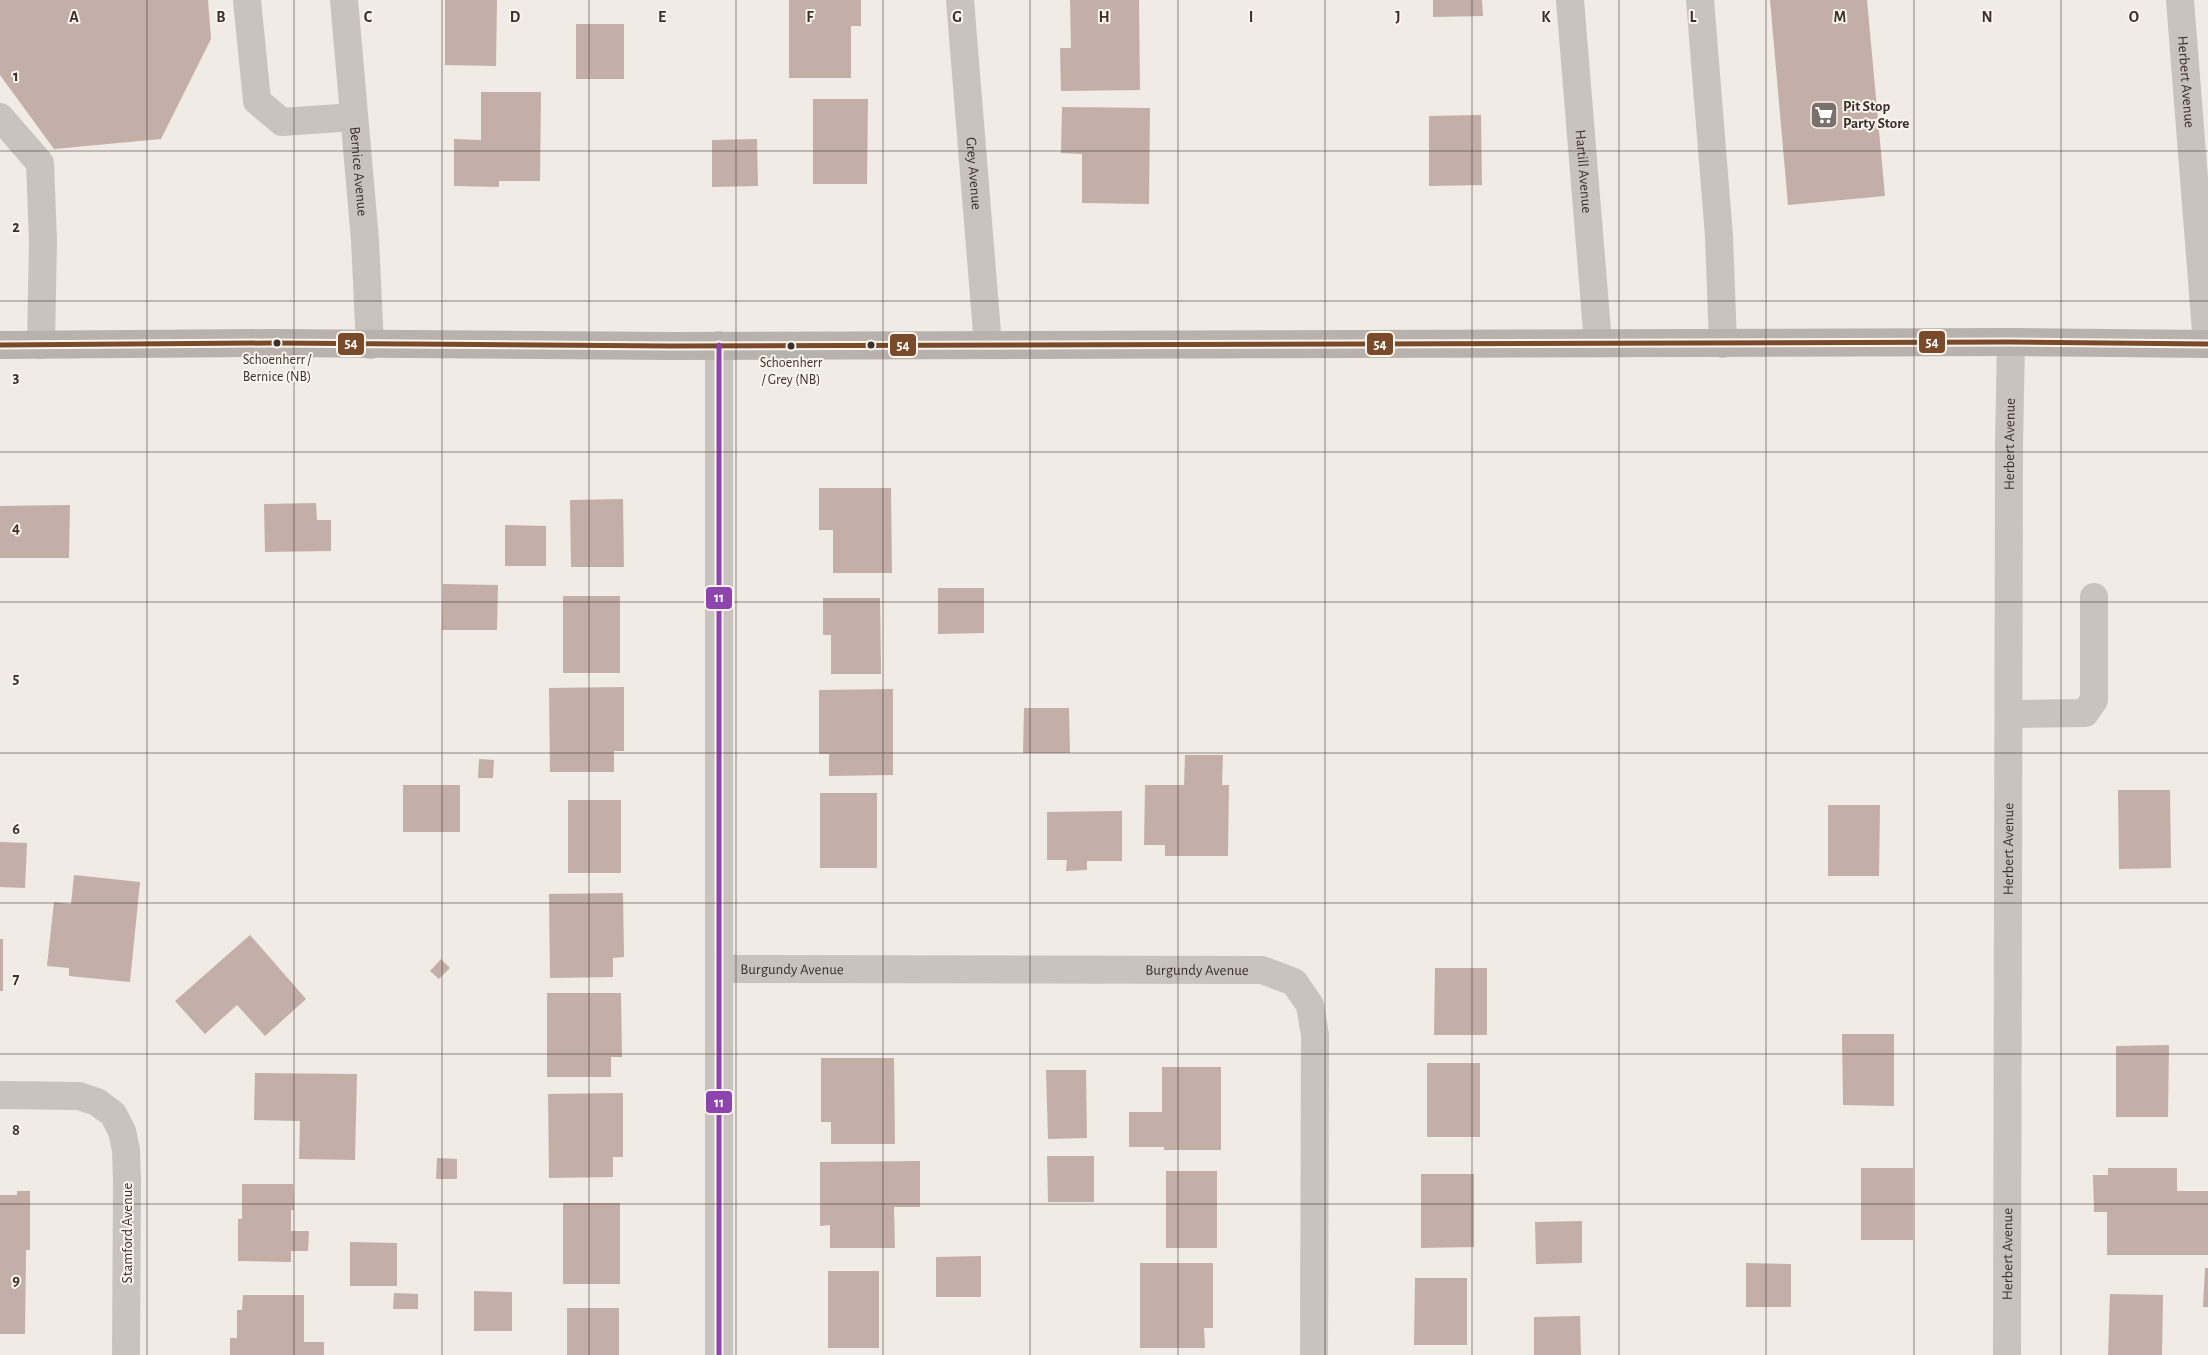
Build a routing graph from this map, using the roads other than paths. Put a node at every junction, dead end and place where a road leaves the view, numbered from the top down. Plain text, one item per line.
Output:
1 (247, 0) edge
2 (344, 0) edge
3 (960, 0) edge
4 (1570, 0) edge
5 (1700, 0) edge
6 (2180, 0) edge
7 (354, 116) junction
8 (0, 117) edge
9 (2011, 342) junction
10 (1598, 343) junction
11 (1723, 344) junction
12 (2207, 344) edge
13 (0, 345) edge
14 (41, 345) junction
15 (370, 345) junction
16 (719, 345) junction
17 (988, 345) junction
18 (2094, 597) dead end
19 (2009, 714) junction
20 (721, 969) junction
21 (0, 1095) edge
22 (126, 1355) edge
23 (720, 1355) edge
24 (1314, 1355) edge
25 (2007, 1355) edge

1 - 7 street
2 - 7 street, Bernice Avenue
3 - 17 street, Grey Avenue
4 - 10 street, Hartill Avenue
5 - 11 street
6 - 12 street, Herbert Avenue
7 - 15 street, Bernice Avenue
8 - 14 street
9 - 11 main road
9 - 12 main road
9 - 19 street, Herbert Avenue
10 - 11 main road
10 - 17 main road
13 - 14 main road
14 - 15 main road
15 - 16 main road
16 - 17 main road
16 - 20 street
18 - 19 street
19 - 25 street, Herbert Avenue
20 - 23 street
20 - 24 street, Burgundy Avenue
21 - 22 street, Stamford Avenue

